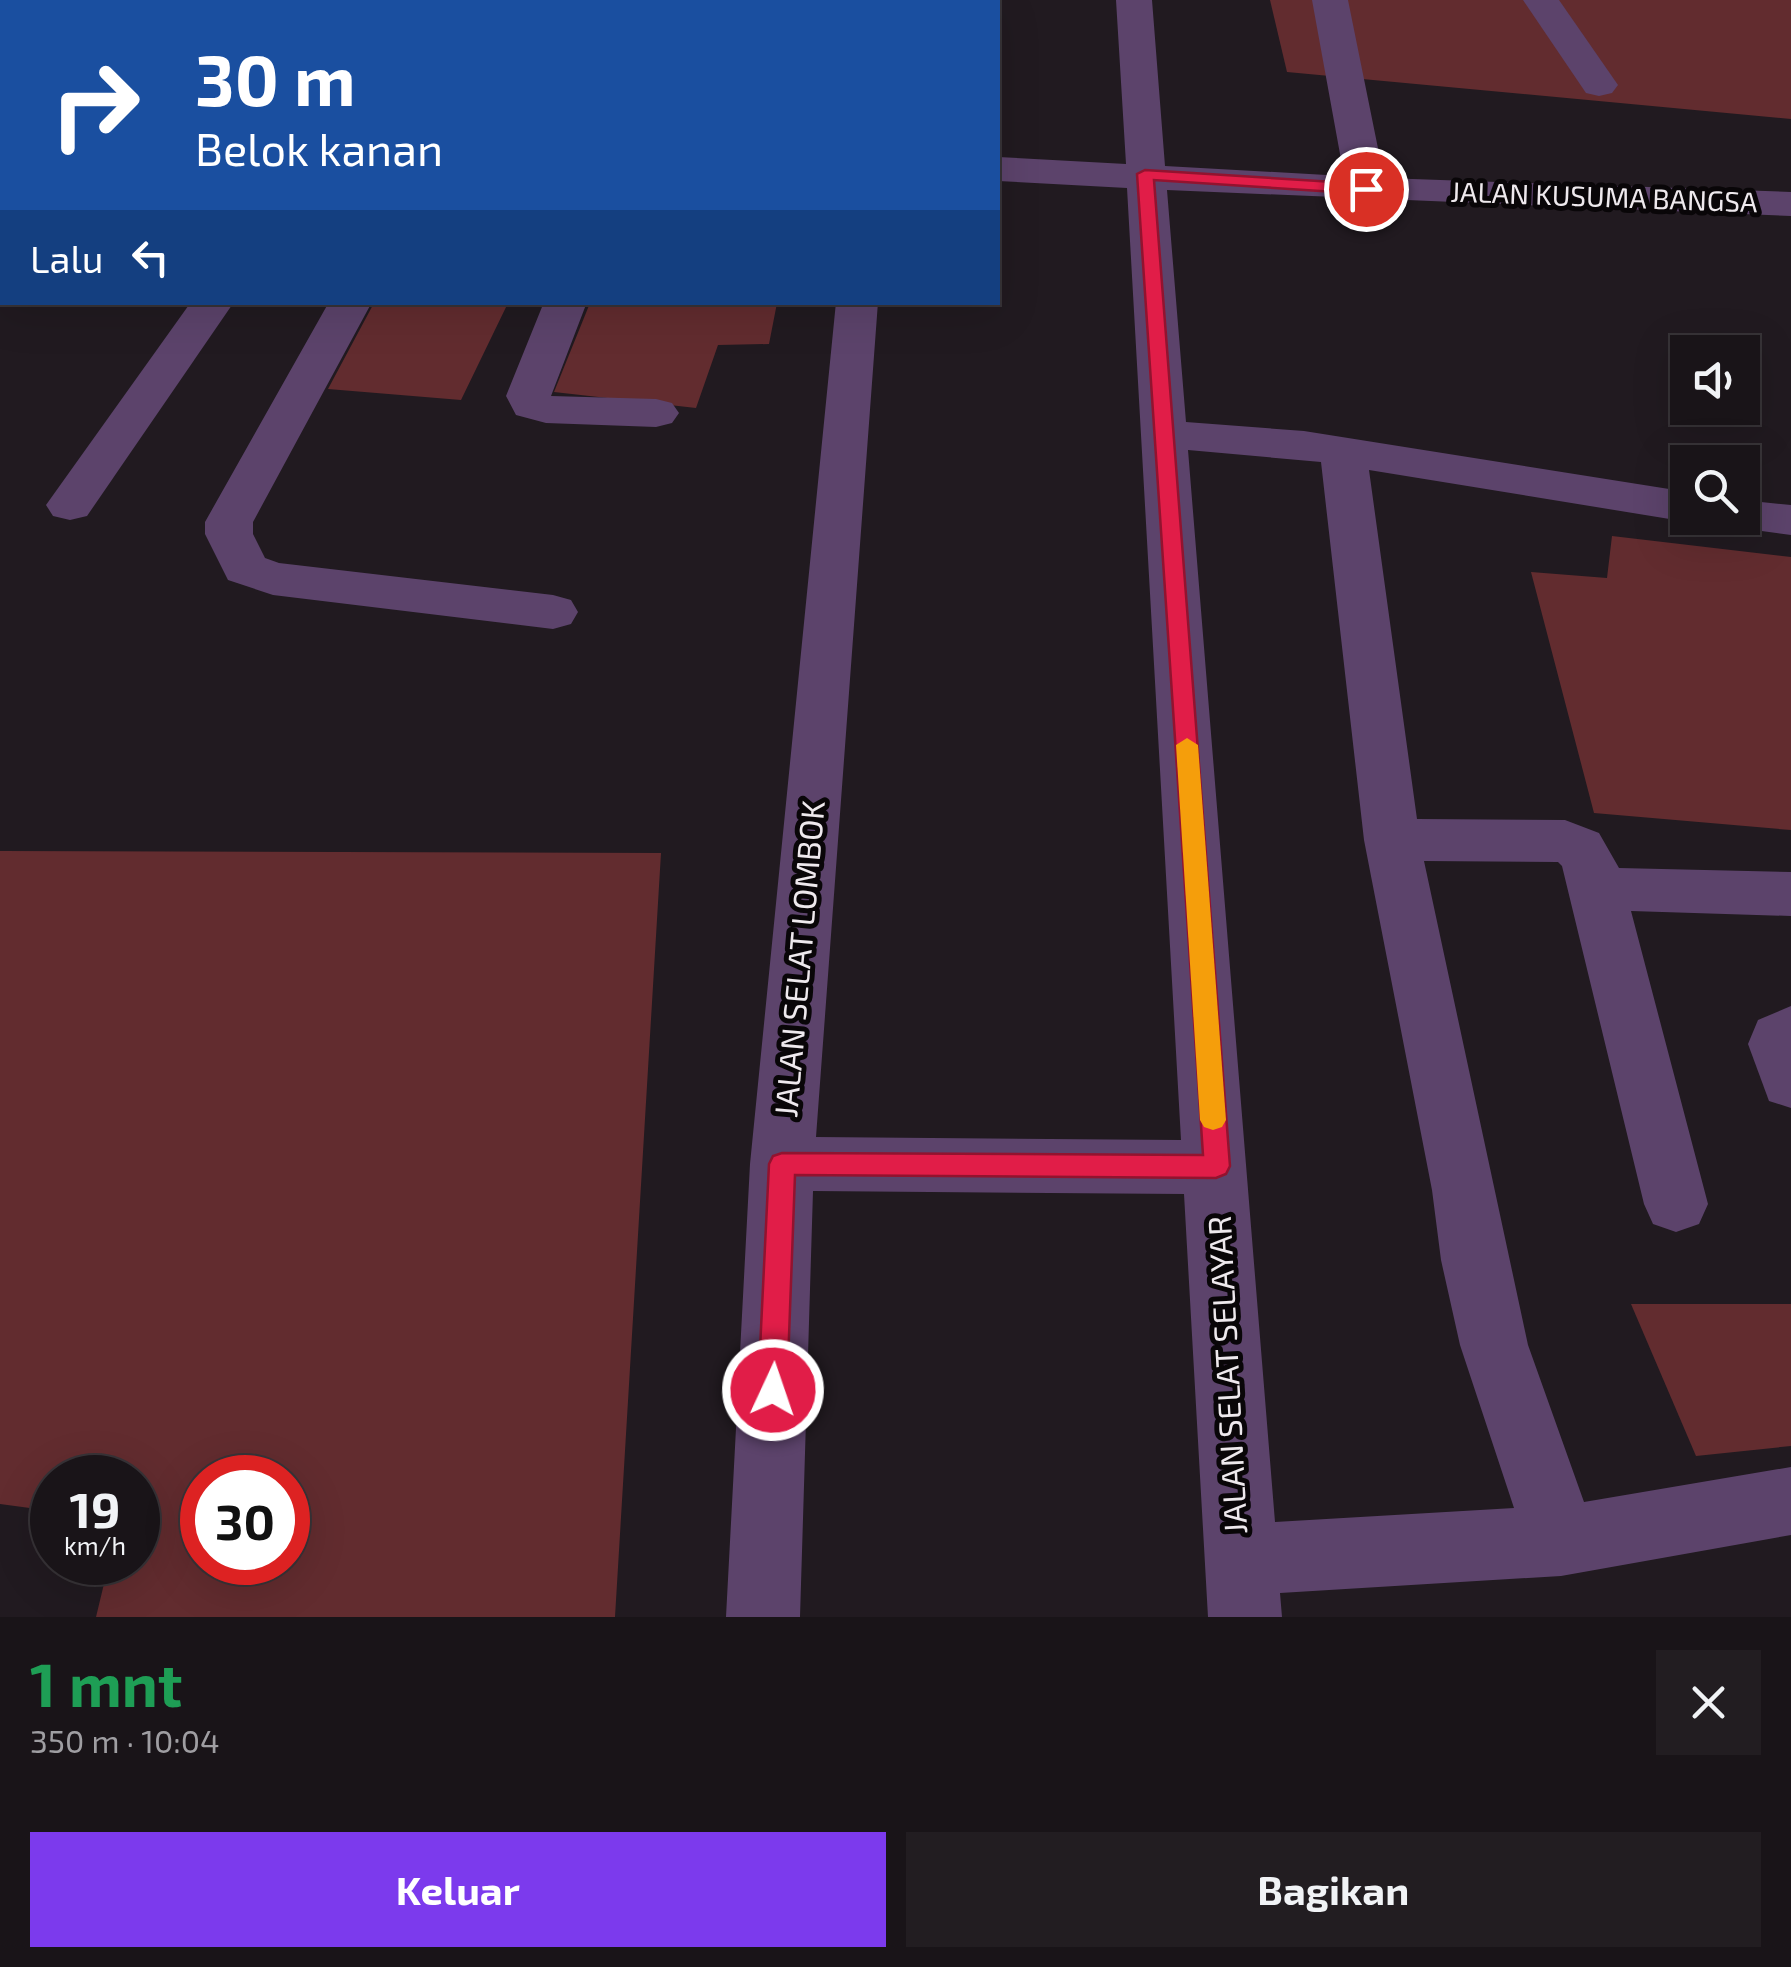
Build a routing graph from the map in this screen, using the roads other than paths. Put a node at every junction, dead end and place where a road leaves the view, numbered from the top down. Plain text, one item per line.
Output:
1 (1134, 0) edge
2 (1330, 0) edge
3 (1541, 0) edge
4 (1599, 86) dead end
5 (1000, 169) edge
6 (1145, 174) junction
7 (1366, 189) junction
8 (1791, 204) edge
9 (212, 305) edge
10 (349, 305) edge
11 (565, 305) edge
12 (857, 305) edge
13 (656, 414) dead end
14 (1165, 434) junction
15 (1343, 451) junction
16 (70, 505) dead end
17 (1670, 505) edge
18 (1760, 517) edge
19 (1791, 520) edge
20 (552, 612) dead end
21 (1392, 840) junction
22 (1597, 889) junction
23 (1791, 894) edge
24 (1791, 1030) edge
25 (1791, 1083) edge
26 (782, 1164) junction
27 (1216, 1166) junction
28 (1676, 1204) dead end
29 (1791, 1501) edge
30 (1561, 1541) junction
31 (1242, 1589) edge
32 (763, 1617) edge

1 - 6 street, JALAN SELAT SELAYAR
2 - 7 street
3 - 4 street
5 - 6 street, JALAN KUSUMA BANGSA
6 - 7 street, JALAN KUSUMA BANGSA
6 - 14 street, JALAN SELAT SELAYAR
7 - 8 street, JALAN KUSUMA BANGSA
9 - 16 street
10 - 20 street
11 - 13 street
12 - 26 street, JALAN SELAT LOMBOK
14 - 15 street
14 - 27 street, JALAN SELAT SELAYAR
15 - 17 street
15 - 21 street
18 - 19 street
21 - 22 street
21 - 30 street
22 - 23 street
22 - 28 street
24 - 25 street
26 - 27 street
26 - 32 street, JALAN SELAT LOMBOK
27 - 31 street, JALAN SELAT SELAYAR
29 - 30 street
30 - 31 street

